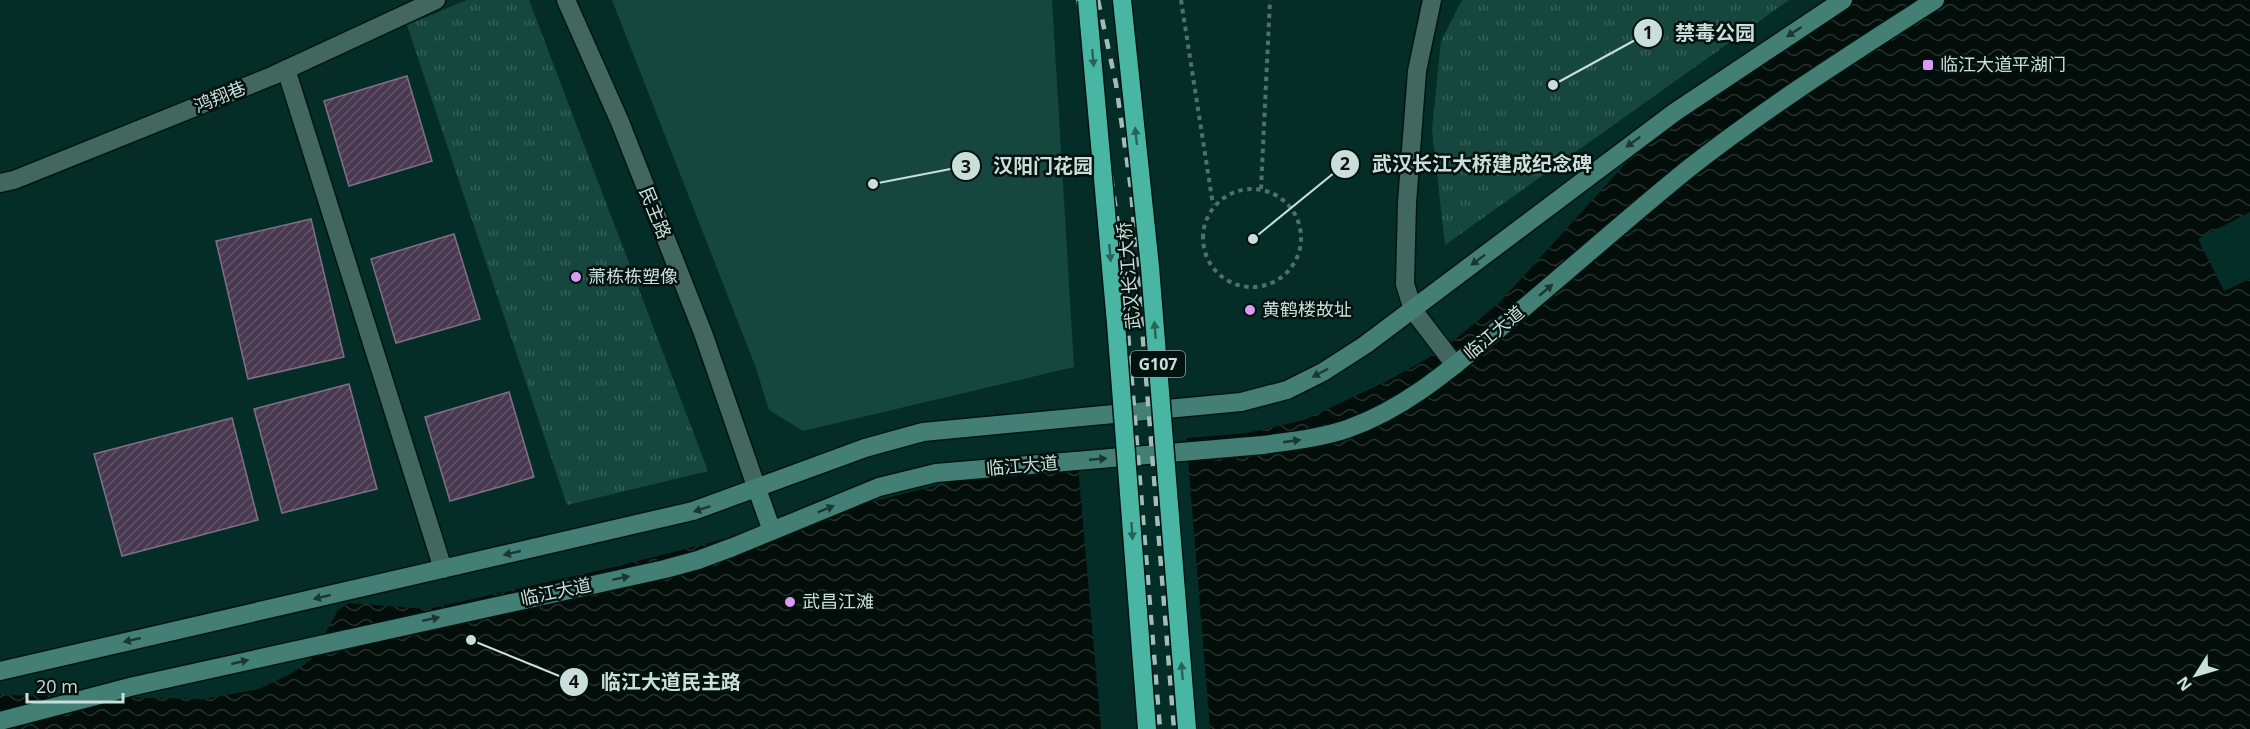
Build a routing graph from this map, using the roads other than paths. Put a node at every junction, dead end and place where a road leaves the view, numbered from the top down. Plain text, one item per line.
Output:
1 (436, 0) edge
2 (566, 0) edge
3 (1087, 0) edge
4 (1122, 0) edge
5 (1432, 0) edge
6 (1843, 0) edge
7 (1935, 0) edge
8 (286, 69) junction
9 (0, 183) edge
10 (1413, 310) junction
11 (1455, 365) junction
12 (757, 489) junction
13 (772, 531) junction
14 (443, 569) junction
15 (0, 671) edge
16 (0, 721) edge
17 (1147, 729) edge
18 (1187, 729) edge

1 - 8 street, 鸿翔巷
2 - 12 street, 民主路
3 -> 17 highway, 武汉长江大桥 / G107, bridge
18 -> 4 highway, 武汉长江大桥 / G107, bridge
5 - 10 street
6 -> 10 main road
11 -> 7 main road, 临江大道
8 - 9 street, 鸿翔巷
8 - 14 street
10 - 11 street
10 -> 12 main road
13 -> 11 main road, 临江大道
12 - 13 main road, 民主路
12 -> 14 main road
16 -> 13 main road, 临江大道
14 -> 15 main road

